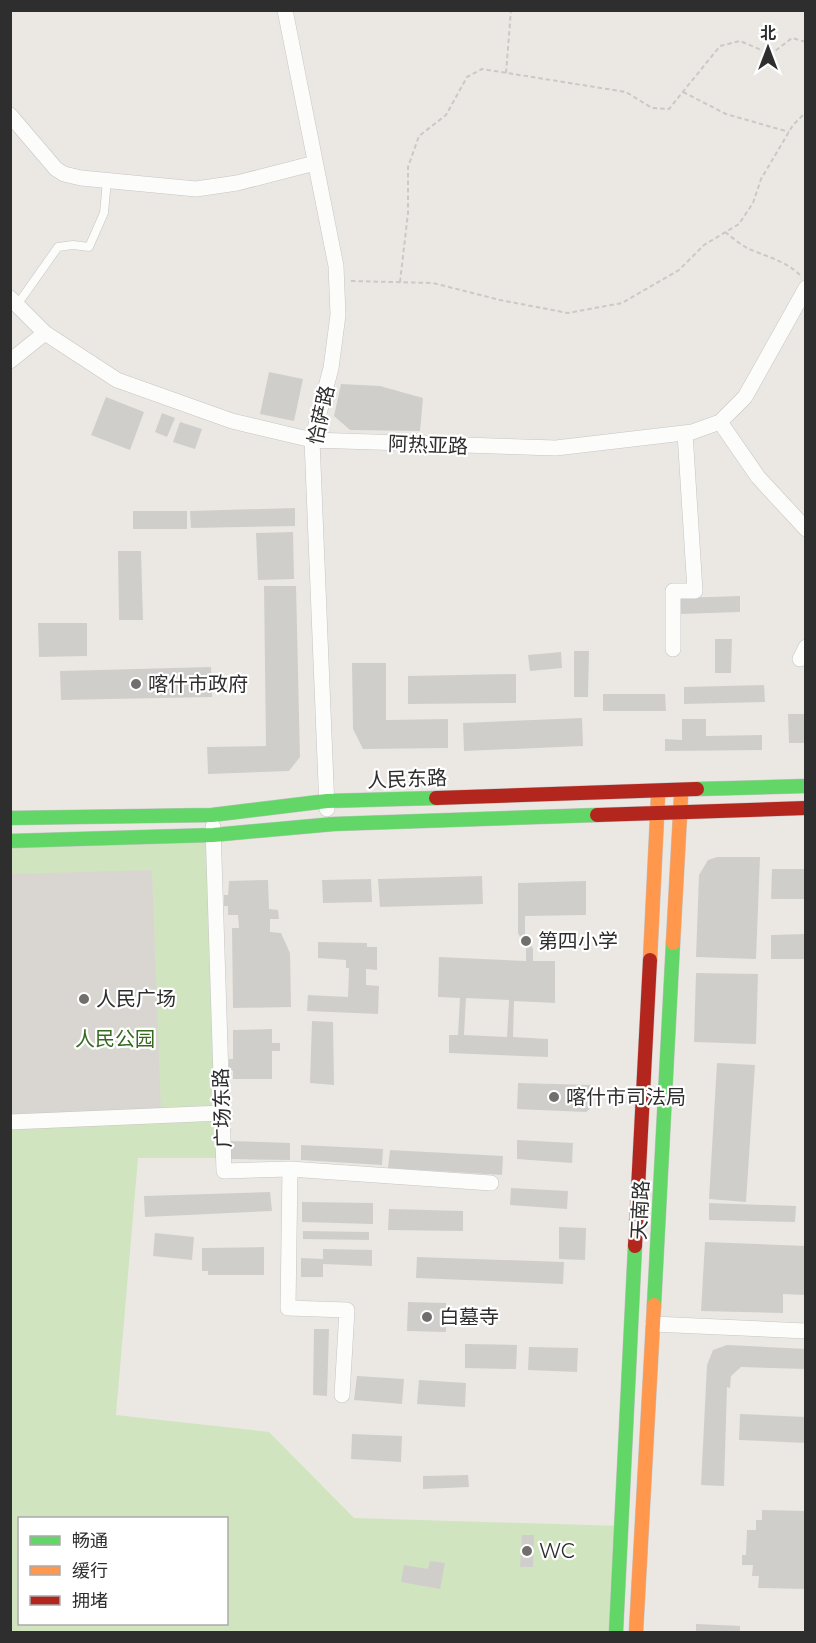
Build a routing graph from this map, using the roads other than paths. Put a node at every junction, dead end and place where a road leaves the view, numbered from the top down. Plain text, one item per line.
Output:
1 (285, 10) edge
2 (10, 115) edge
3 (315, 163) junction
4 (107, 179) junction
5 (806, 288) edge
6 (14, 301) edge
7 (45, 333) junction
8 (10, 360) edge
9 (720, 422) junction
10 (685, 433) junction
11 (312, 440) junction
12 (806, 529) edge
13 (673, 649) dead end
14 (806, 786) edge
15 (658, 790) junction
16 (681, 790) junction
17 (327, 801) junction
18 (806, 807) edge
19 (680, 812) junction
20 (658, 813) junction
21 (212, 815) junction
22 (10, 819) edge
23 (328, 825) junction
24 (213, 835) junction
25 (10, 841) edge
26 (222, 1113) junction
27 (10, 1122) edge
28 (290, 1169) junction
29 (491, 1183) dead end
30 (653, 1324) junction
31 (806, 1332) edge
32 (342, 1395) dead end
33 (616, 1632) edge
34 (636, 1632) edge

1 - 3 street, 恰萨路
2 - 4 street
3 - 4 street
3 - 11 street, 恰萨路
4 - 6 lane
5 - 9 street, 阿热亚路
6 - 7 street, 阿热亚路
7 - 8 street
7 - 11 street, 阿热亚路
9 - 10 street, 阿热亚路
9 - 12 street
10 - 11 street, 阿热亚路
10 - 13 street
11 - 17 street, 恰萨路
14 - 16 street, 人民东路
15 - 16 street, 人民东路
15 - 17 street, 人民东路
15 - 20 street, 天南路
16 - 19 street, 天南路
17 - 21 street, 人民东路
17 - 23 street, 恰萨路
18 - 19 street
19 - 20 street
19 - 30 street, 天南路
20 - 23 street
20 - 33 street, 天南路
21 - 22 street, 人民东路
21 - 24 street, 广场东路
23 - 24 street
24 - 25 street
24 - 26 street, 广场东路
26 - 27 street
26 - 28 street, 广场东路
28 - 29 street, 广场东路
28 - 32 street
30 - 31 street
30 - 34 street, 天南路

